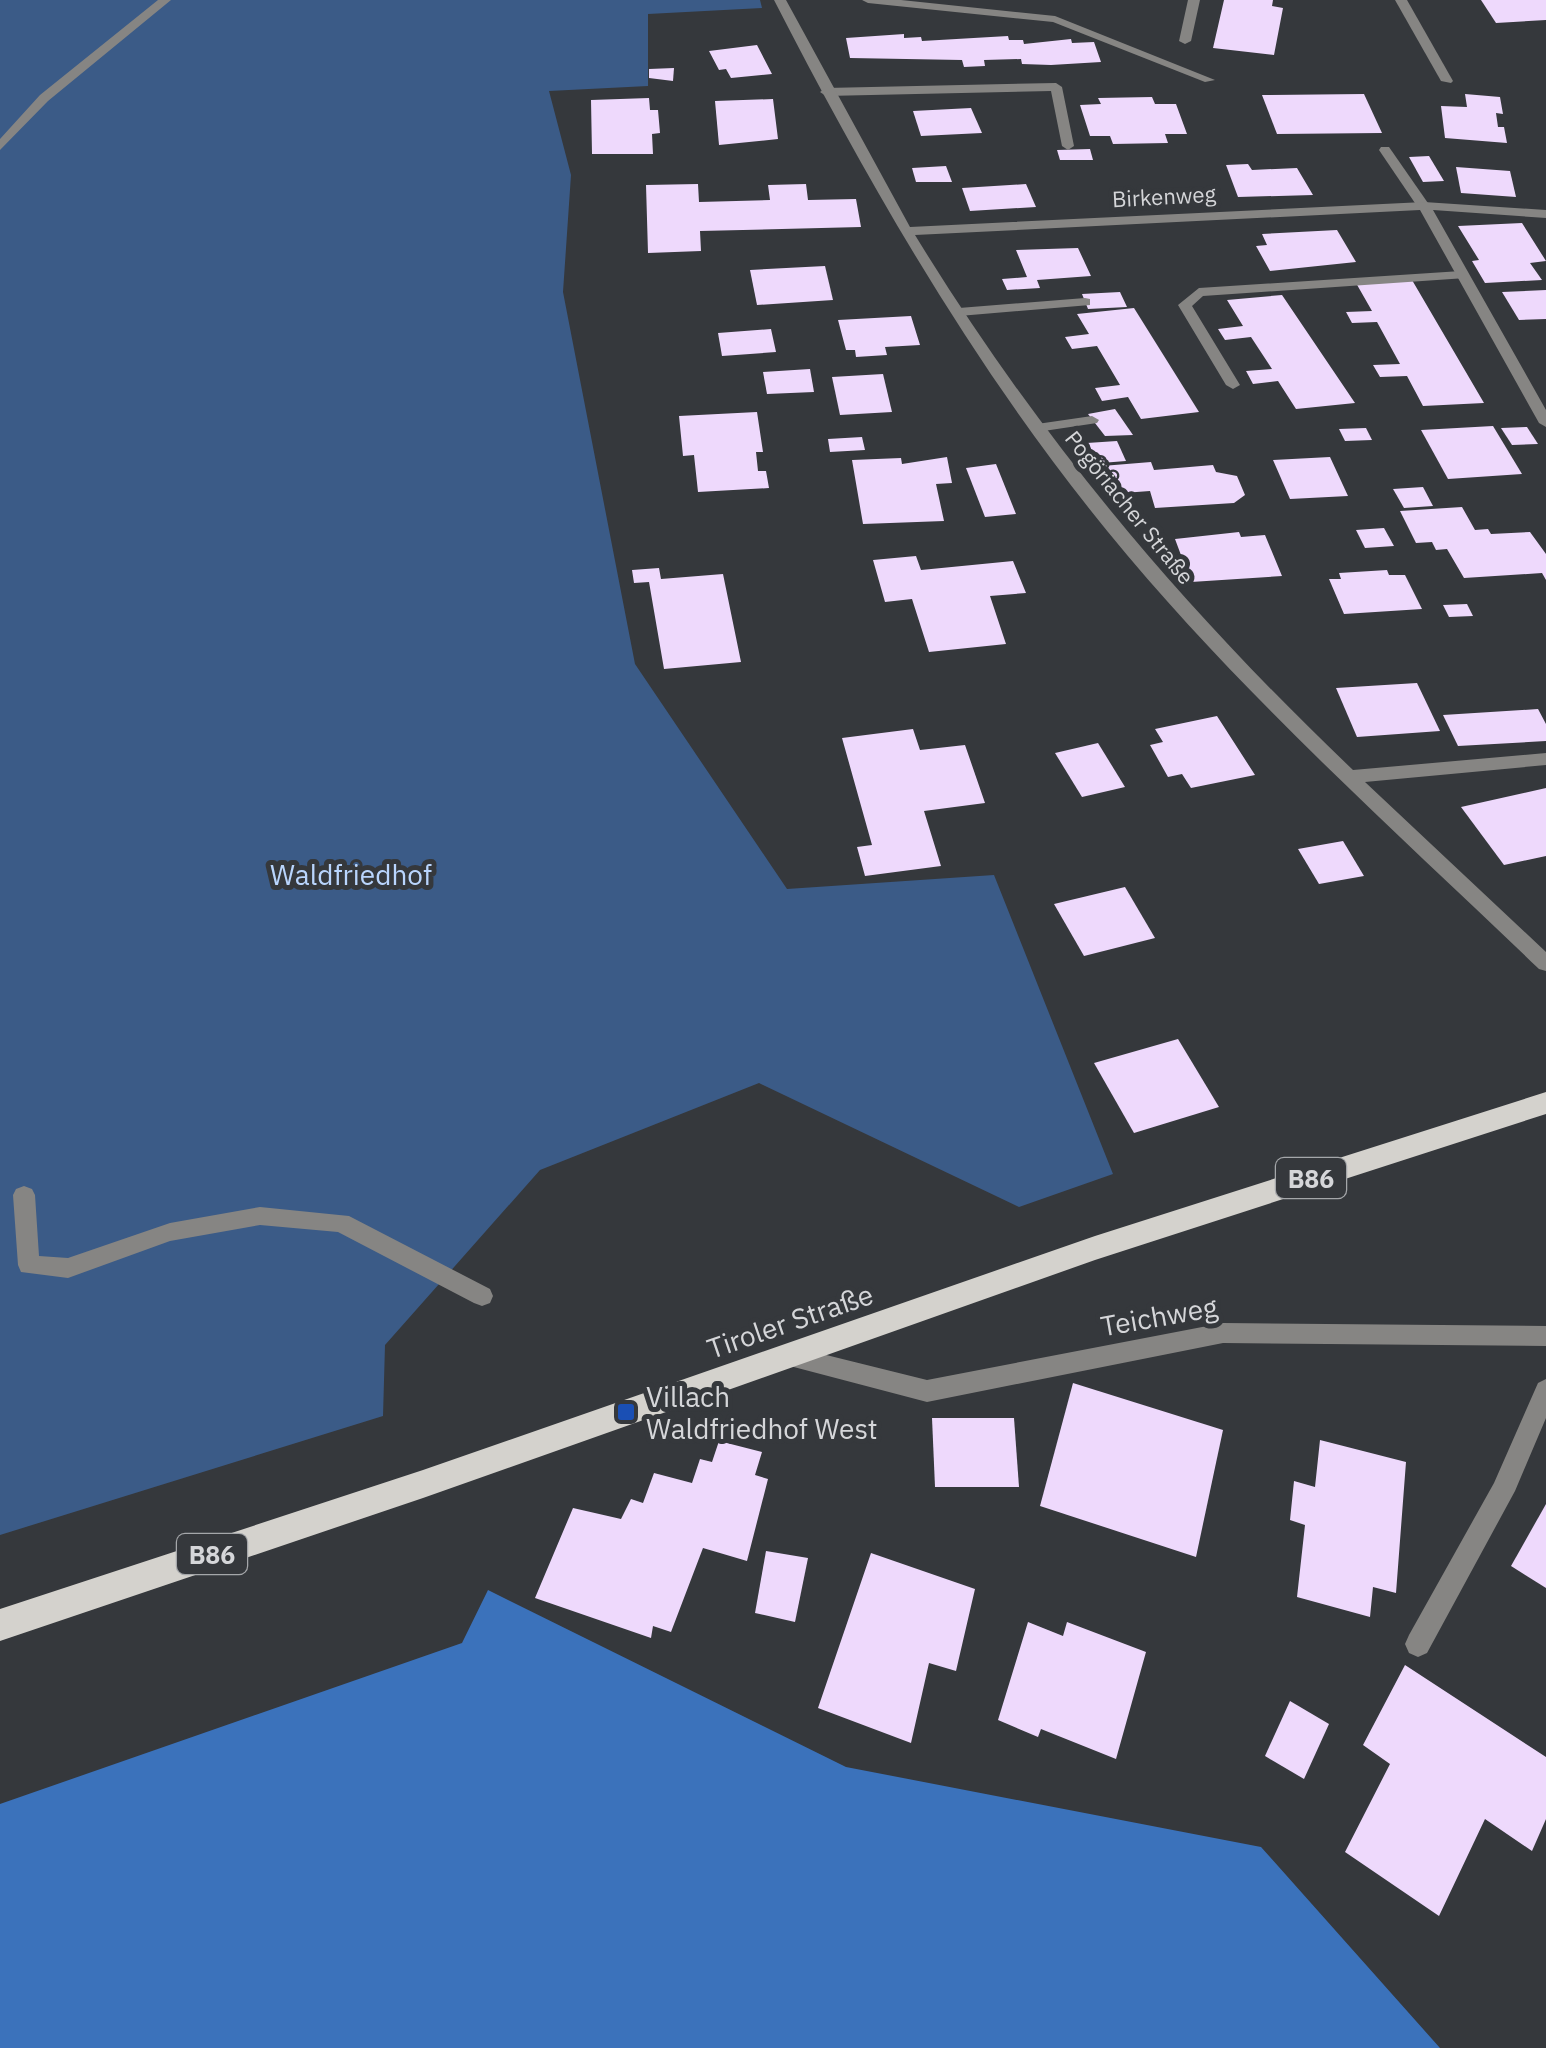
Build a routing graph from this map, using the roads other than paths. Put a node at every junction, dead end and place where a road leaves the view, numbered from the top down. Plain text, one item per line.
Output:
1 (165, 0) edge
2 (780, 0) edge
3 (868, 0) edge
4 (1194, 0) edge
5 (1401, 0) edge
6 (1185, 40) dead end
7 (1210, 80) dead end
8 (1447, 81) dead end
9 (826, 92) junction
10 (0, 146) edge
11 (1068, 146) dead end
12 (1385, 150) dead end
13 (1424, 206) junction
14 (1546, 214) edge
15 (906, 231) junction
16 (1461, 275) junction
17 (1085, 302) dead end
18 (960, 312) junction
19 (1233, 386) dead end
20 (1092, 420) dead end
21 (1546, 423) edge
22 (1037, 428) junction
23 (1546, 759) edge
24 (1350, 777) junction
25 (1546, 964) edge
26 (1546, 1102) edge
27 (24, 1195) dead end
28 (482, 1296) dead end
29 (1546, 1336) edge
30 (790, 1356) junction
31 (1546, 1390) edge
32 (0, 1624) edge
33 (1418, 1644) dead end

1 - 10 street
2 - 9 street, Pogöriacher Straße
3 - 7 street
4 - 6 street
5 - 8 street
9 - 11 street
9 - 15 street, Pogöriacher Straße
12 - 13 street
13 - 14 street, Birkenweg
13 - 15 street, Birkenweg
13 - 16 street
15 - 18 street, Pogöriacher Straße
16 - 19 street
16 - 21 street
17 - 18 street
18 - 22 street, Pogöriacher Straße
20 - 22 street
22 - 24 street, Pogöriacher Straße
23 - 24 street
24 - 25 street, Pogöriacher Straße
26 - 30 main road, Tiroler Straße / B86
27 - 28 street
29 - 30 street, Teichweg
30 - 32 main road, Tiroler Straße / B86
31 - 33 street

